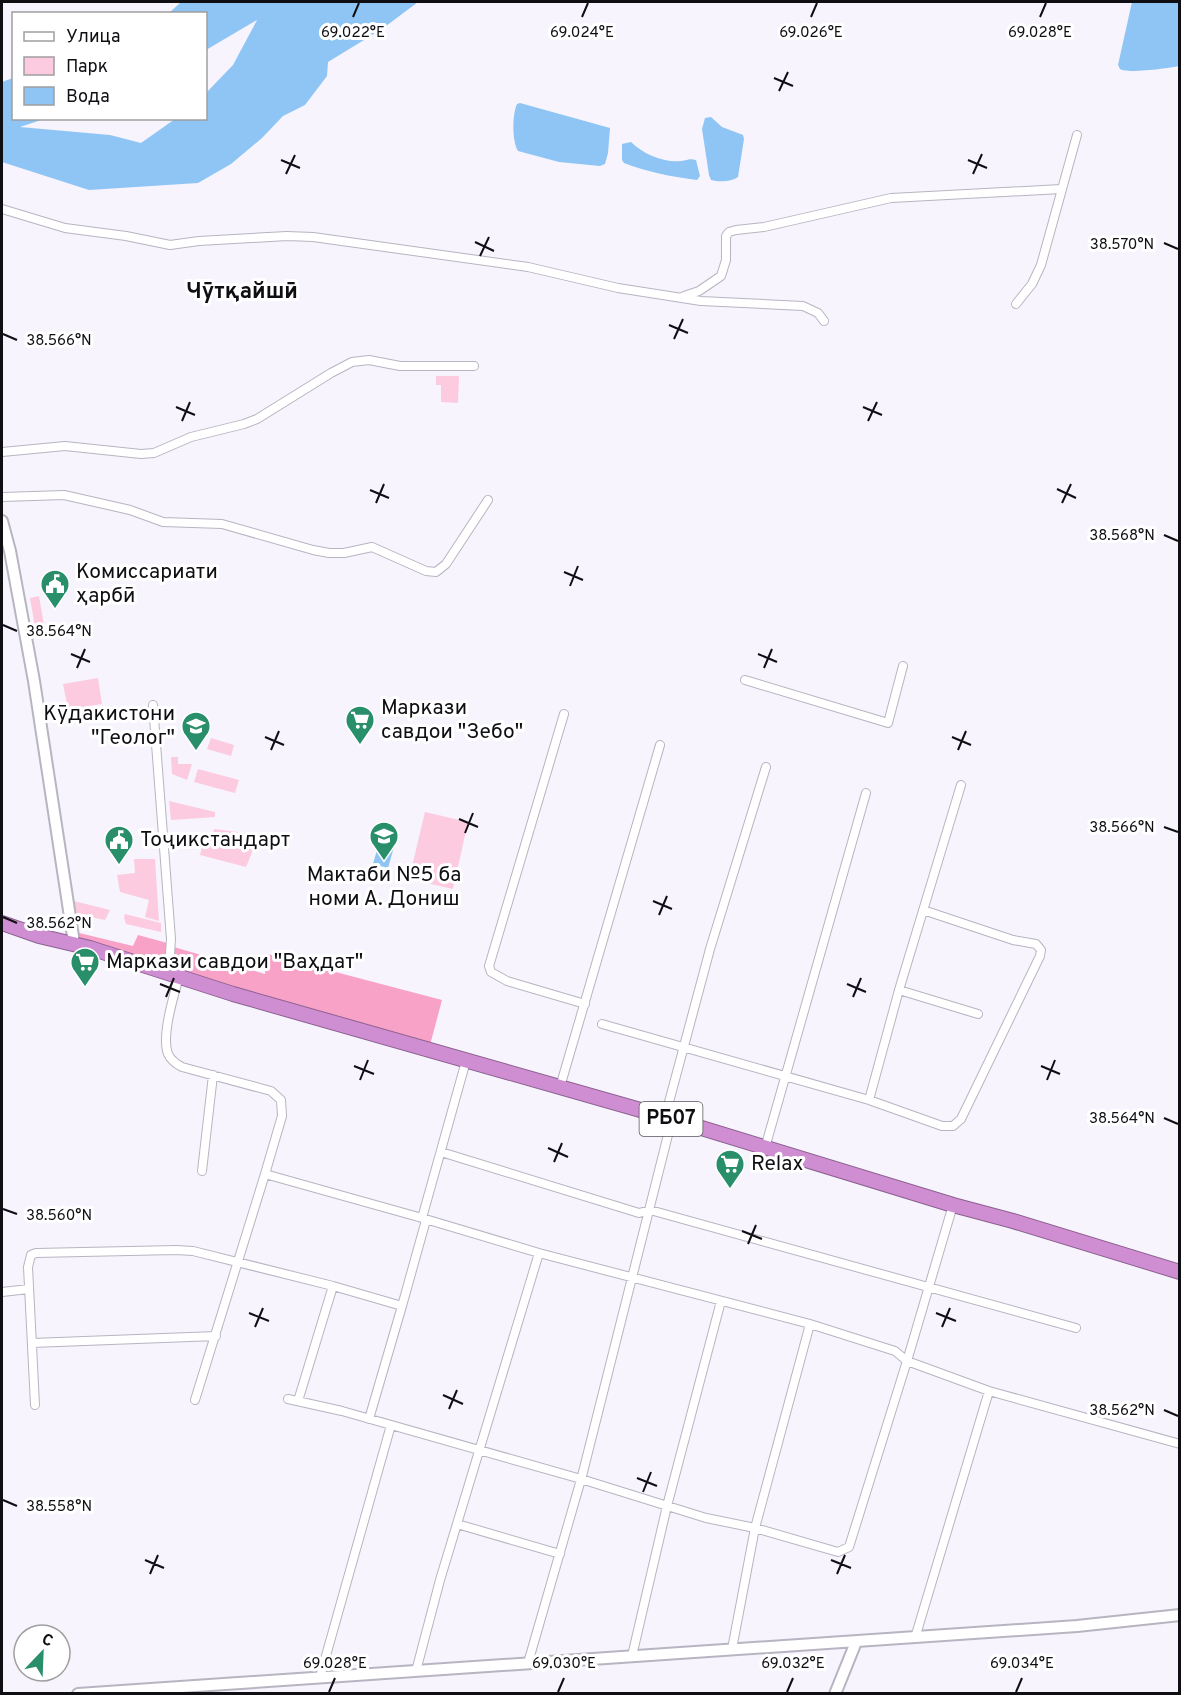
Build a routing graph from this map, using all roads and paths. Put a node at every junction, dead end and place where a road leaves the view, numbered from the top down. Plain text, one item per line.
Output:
1 (1077, 135) dead end
2 (1061, 189) junction
3 (2, 209) edge
4 (683, 297) junction
5 (1016, 304) dead end
6 (824, 321) dead end
7 (474, 366) dead end
8 (2, 452) edge
9 (2, 497) edge
10 (488, 500) dead end
11 (2, 520) edge
12 (903, 666) dead end
13 (745, 680) dead end
14 (153, 705) dead end
15 (564, 714) dead end
16 (660, 745) dead end
17 (766, 767) dead end
18 (961, 785) dead end
19 (866, 793) dead end
20 (923, 910) junction
21 (2, 918) edge
22 (2, 923) edge
23 (74, 943) junction
24 (162, 971) junction
25 (179, 976) junction
26 (899, 990) junction
27 (585, 1004) junction
28 (978, 1014) dead end
29 (602, 1024) dead end
30 (683, 1047) junction
31 (466, 1061) junction
32 (213, 1075) junction
33 (786, 1078) junction
34 (560, 1087) junction
35 (869, 1100) junction
36 (668, 1118) junction
37 (765, 1148) junction
38 (441, 1152) junction
39 (202, 1171) dead end
40 (265, 1174) junction
41 (953, 1205) junction
42 (650, 1210) junction
43 (424, 1219) junction
44 (539, 1253) junction
45 (239, 1262) junction
46 (1179, 1272) edge
47 (633, 1277) junction
48 (333, 1286) junction
49 (929, 1287) junction
50 (29, 1289) junction
51 (2, 1292) edge
52 (721, 1301) junction
53 (402, 1306) junction
54 (810, 1324) junction
55 (1076, 1328) dead end
56 (216, 1336) junction
57 (32, 1343) junction
58 (907, 1362) junction
59 (989, 1390) junction
60 (288, 1399) dead end
61 (195, 1401) dead end
62 (298, 1401) junction
63 (35, 1405) dead end
64 (369, 1419) junction
65 (391, 1425) junction
66 (1179, 1444) edge
67 (479, 1450) junction
68 (581, 1479) junction
69 (667, 1506) junction
70 (457, 1524) junction
71 (755, 1528) junction
72 (560, 1554) junction
73 (1179, 1615) edge
74 (915, 1638) junction
75 (856, 1642) junction
76 (732, 1649) junction
77 (632, 1656) junction
78 (528, 1663) junction
79 (416, 1671) junction
80 (320, 1677) junction
81 (78, 1694) edge
82 (835, 1694) edge

1 - 2 street
2 - 4 street
2 - 5 street
3 - 4 street
4 - 6 street
7 - 8 street
9 - 10 street
11 - 23 street
12 - 13 street
14 - 24 street
15 - 27 street
16 - 27 street
17 - 30 street
18 - 20 street
19 - 33 street
20 - 26 street
20 - 35 street
21 - 23 highway, РБ07
22 - 23 highway, РБ07
23 - 24 highway, РБ07
24 - 25 highway, РБ07
25 - 31 highway, РБ07
25 - 32 street
26 - 28 street
26 - 35 street
27 - 34 street
29 - 30 street
30 - 33 street
30 - 36 street
31 - 34 highway, РБ07
31 - 38 street
32 - 39 street
32 - 40 street
33 - 35 street
33 - 37 street
34 - 36 highway, РБ07
36 - 37 highway, РБ07
36 - 42 street
37 - 41 highway, РБ07
38 - 42 street
38 - 43 street
40 - 43 street
40 - 45 street
41 - 46 highway, РБ07
41 - 49 street
42 - 47 street
42 - 49 street
43 - 44 street
43 - 53 street
44 - 47 street
44 - 67 street
45 - 48 street
45 - 50 street
45 - 56 street
47 - 52 street
47 - 68 street
48 - 53 street
48 - 62 street
49 - 55 street
49 - 58 street
50 - 51 street
50 - 57 street
52 - 54 street
52 - 69 street
53 - 64 street
54 - 58 street
54 - 71 street
56 - 57 street
56 - 61 street
57 - 63 street
58 - 59 street
58 - 71 street
59 - 66 street
59 - 74 street
60 - 62 street
62 - 64 street
64 - 65 street
65 - 67 street
65 - 80 street
67 - 68 street
67 - 70 street
68 - 69 street
68 - 72 street
69 - 71 street
69 - 77 street
70 - 72 street
70 - 79 street
71 - 76 street
72 - 78 street
73 - 74 street
74 - 75 street
75 - 76 street
75 - 82 street
76 - 77 street
77 - 78 street
78 - 79 street
79 - 80 street
80 - 81 street

